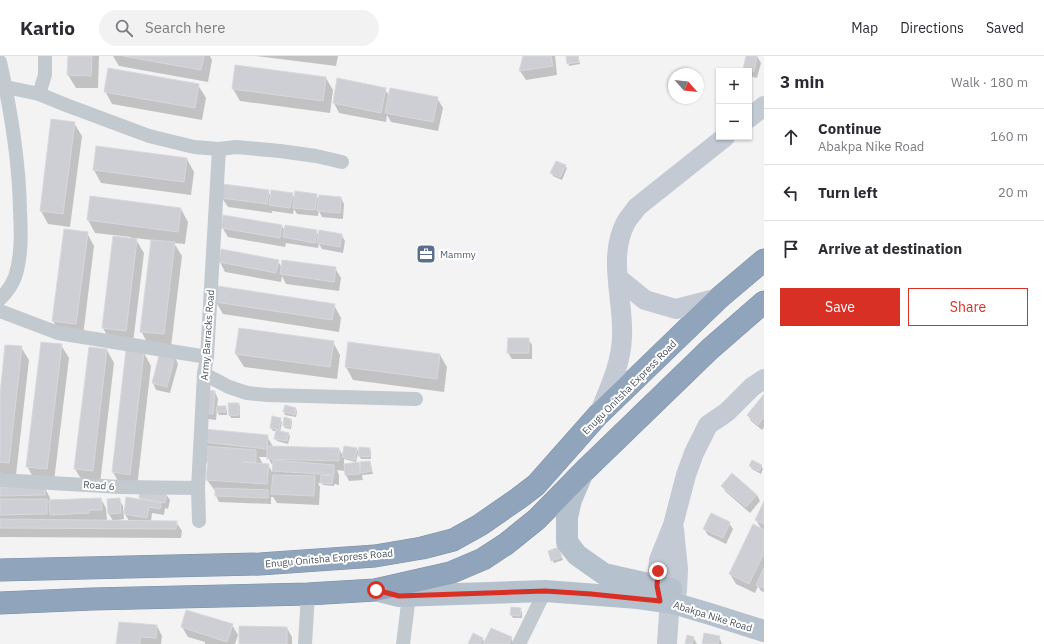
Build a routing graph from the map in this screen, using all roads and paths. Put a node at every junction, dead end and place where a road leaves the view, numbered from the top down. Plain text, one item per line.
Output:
1 (46, 56) edge
2 (0, 62) edge
3 (6, 88) junction
4 (39, 94) junction
5 (764, 106) edge
6 (752, 116) edge
7 (721, 140) edge
8 (219, 149) junction
9 (342, 162) dead end
10 (764, 260) edge
11 (618, 278) junction
12 (719, 298) junction
13 (0, 300) edge
14 (764, 302) edge
15 (0, 311) edge
16 (207, 357) junction
17 (204, 374) junction
18 (764, 379) edge
19 (416, 399) dead end
20 (598, 415) junction
21 (584, 471) junction
22 (0, 480) edge
23 (198, 488) junction
24 (199, 521) dead end
25 (0, 570) edge
26 (376, 590) junction
27 (545, 591) junction
28 (308, 594) junction
29 (409, 596) junction
30 (663, 596) junction
31 (0, 603) edge
32 (764, 617) edge
33 (764, 631) edge
34 (305, 644) edge
35 (404, 644) edge
36 (519, 644) edge
37 (667, 644) edge

1 - 4 street
2 - 3 street
3 - 4 street
3 - 13 street
4 - 8 street
5 - 6 street
7 - 11 street
8 - 9 street
8 - 16 street, Army Barracks Road
10 - 12 highway, Enugu Onitsha Express Road
11 - 12 street
11 - 20 street
12 - 20 highway, Enugu Onitsha Express Road
14 - 21 highway
15 - 16 street
16 - 17 street, Army Barracks Road
17 - 19 street
17 - 23 street, Army Barracks Road
18 - 30 street
20 - 25 highway, Enugu Onitsha Express Road
21 - 26 highway
21 - 30 main road
22 - 23 street, Road 6
23 - 24 street, Army Barracks Road
26 - 28 highway
26 - 29 main road, Abakpa Nike Road
27 - 29 main road, Abakpa Nike Road
27 - 30 main road, Abakpa Nike Road
27 - 36 street
28 - 31 highway
28 - 34 street
29 - 35 street
30 - 32 main road, Abakpa Nike Road
30 - 33 main road, Abakpa Nike Road
30 - 37 street

